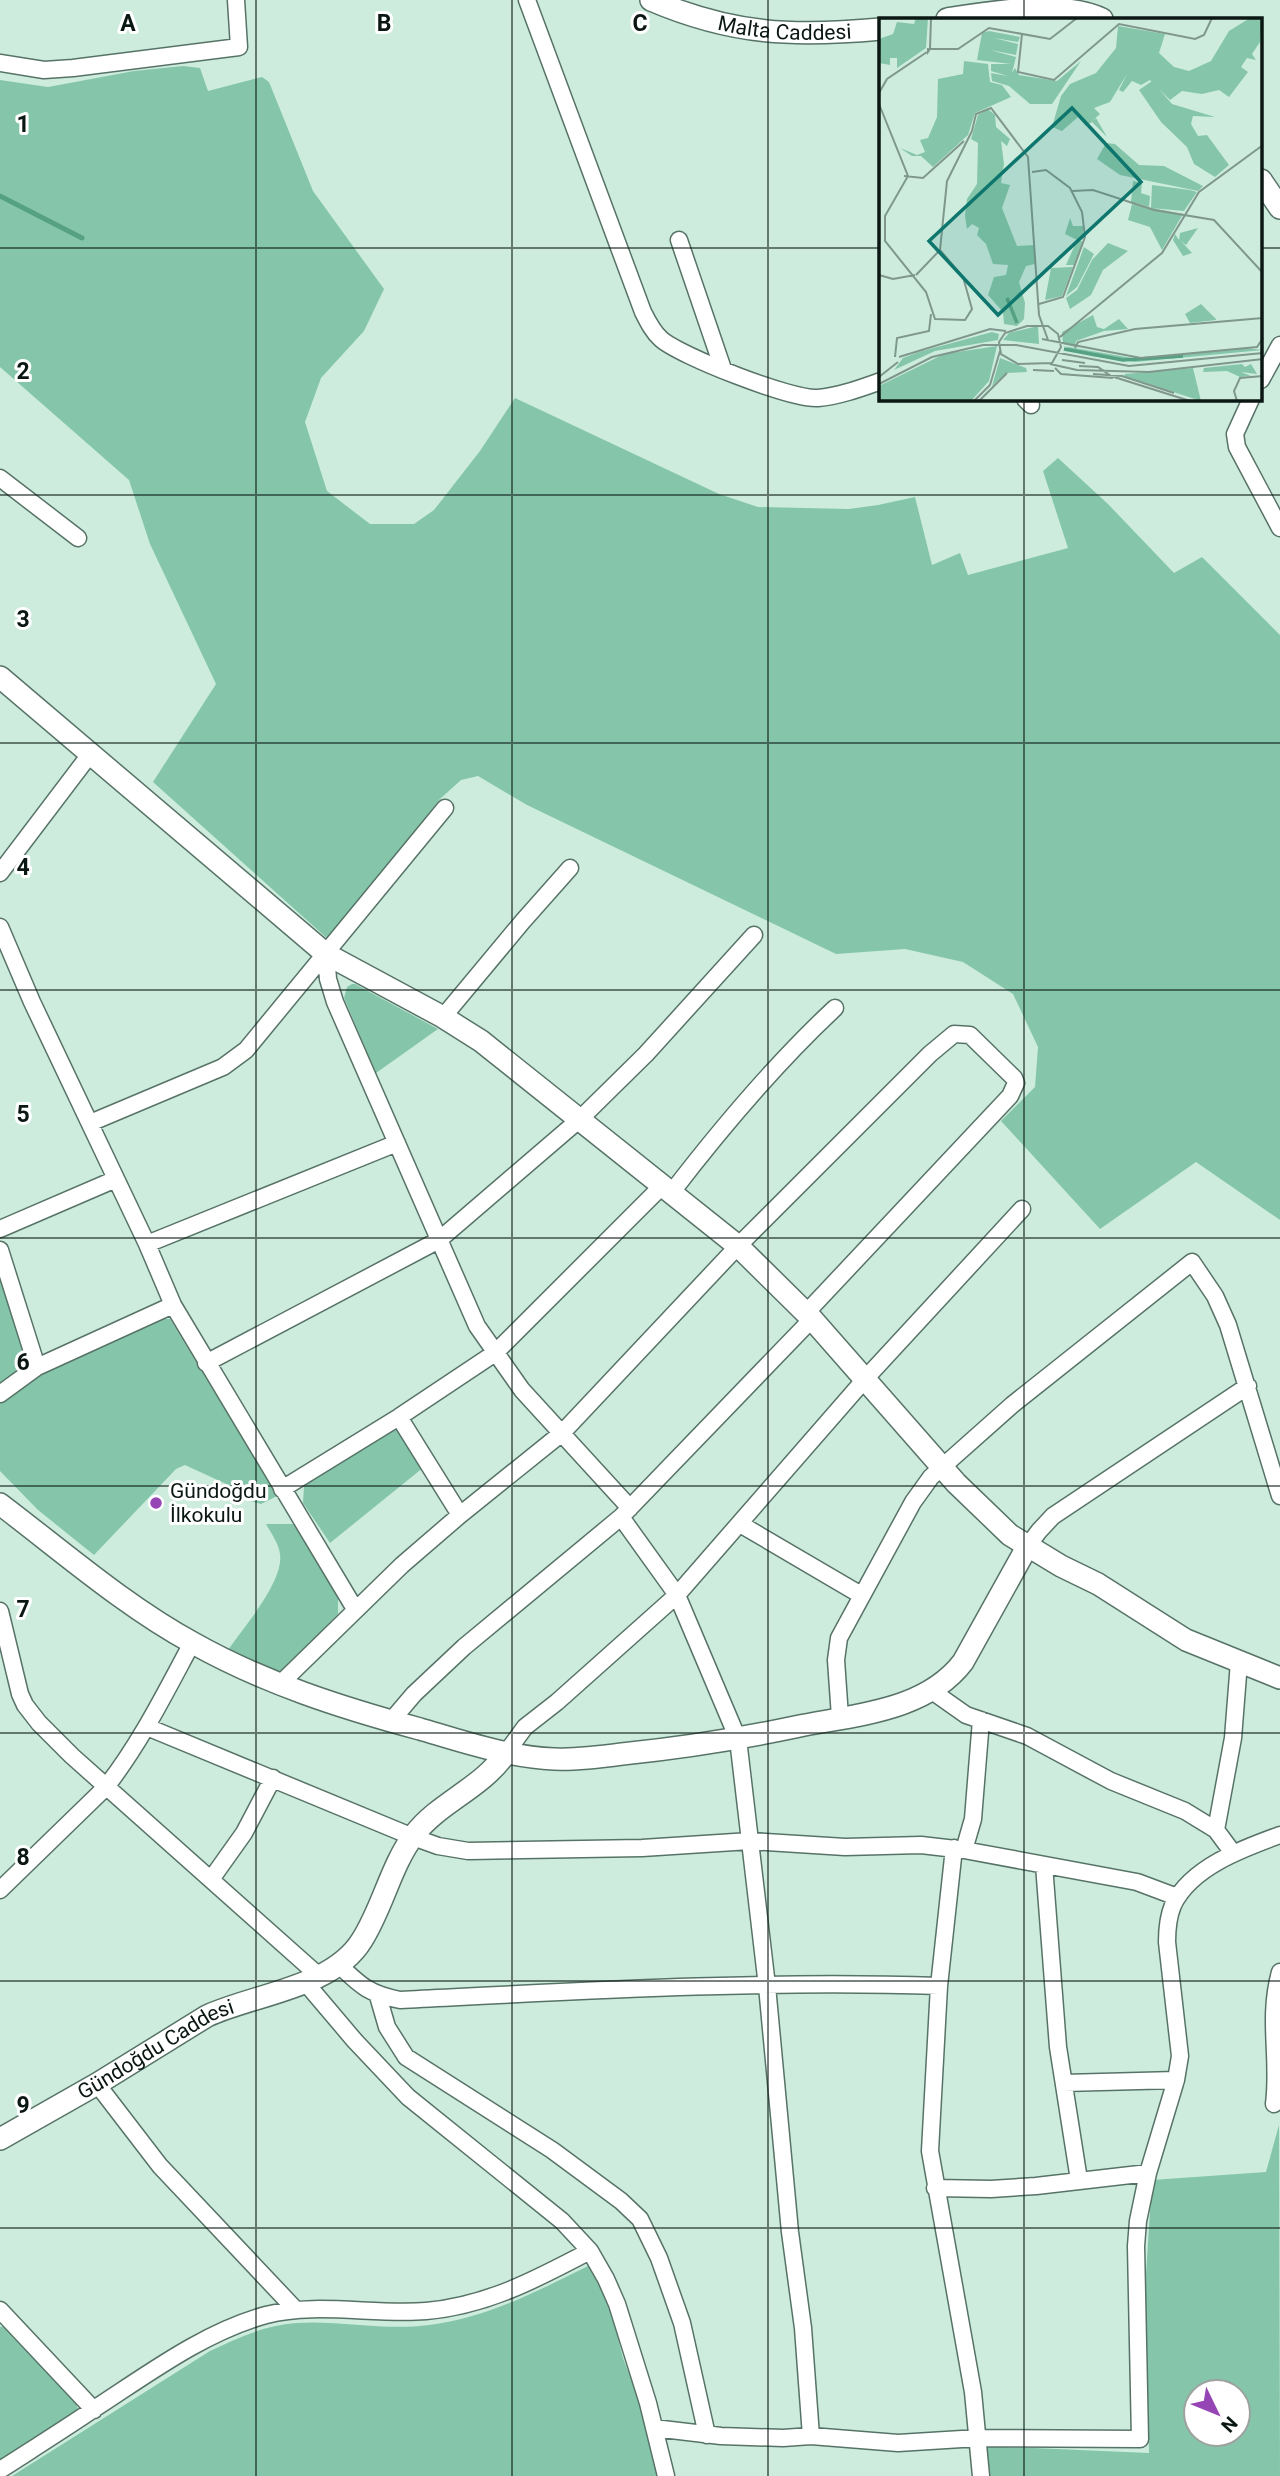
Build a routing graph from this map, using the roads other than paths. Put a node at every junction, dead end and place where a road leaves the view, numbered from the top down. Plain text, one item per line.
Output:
1 (236, 0) edge
2 (527, 0) edge
3 (651, 0) edge
4 (1102, 0) edge
5 (956, 18) edge
6 (1101, 18) edge
7 (1103, 18) edge
8 (879, 29) edge
9 (0, 63) edge
10 (1262, 181) edge
11 (1280, 208) edge
12 (680, 240) dead end
13 (1280, 345) edge
14 (723, 369) junction
15 (1262, 378) edge
16 (879, 382) edge
17 (1250, 401) edge
18 (0, 478) edge
19 (1280, 528) edge
20 (78, 538) dead end
21 (0, 677) edge
22 (91, 753) junction
23 (445, 808) dead end
24 (570, 868) dead end
25 (0, 873) edge
26 (0, 927) edge
27 (754, 935) dead end
28 (326, 954) junction
29 (835, 1008) dead end
30 (443, 1017) junction
31 (580, 1119) junction
32 (90, 1123) junction
33 (397, 1143) junction
34 (116, 1179) junction
35 (668, 1189) junction
36 (1022, 1209) dead end
37 (0, 1229) edge
38 (439, 1240) junction
39 (147, 1244) junction
40 (738, 1246) junction
41 (0, 1250) edge
42 (173, 1305) junction
43 (809, 1316) junction
44 (495, 1353) junction
45 (206, 1363) junction
46 (37, 1367) junction
47 (866, 1378) junction
48 (1248, 1386) junction
49 (0, 1394) edge
50 (399, 1418) junction
51 (562, 1433) junction
52 (941, 1466) junction
53 (282, 1489) junction
54 (1280, 1496) edge
55 (0, 1504) edge
56 (625, 1513) junction
57 (460, 1515) junction
58 (740, 1524) junction
59 (1027, 1547) junction
60 (677, 1595) junction
61 (861, 1595) junction
62 (355, 1609) junction
63 (0, 1611) edge
64 (192, 1643) junction
65 (1240, 1662) junction
66 (1280, 1678) edge
67 (279, 1685) junction
68 (932, 1691) junction
69 (840, 1717) junction
70 (981, 1720) junction
71 (391, 1721) junction
72 (147, 1727) junction
73 (738, 1739) junction
74 (506, 1753) junction
75 (273, 1779) junction
76 (106, 1787) junction
77 (1216, 1830) junction
78 (1280, 1835) edge
79 (413, 1837) junction
80 (750, 1841) junction
81 (959, 1849) junction
82 (1233, 1853) junction
83 (1044, 1866) junction
84 (212, 1878) junction
85 (0, 1890) edge
86 (1177, 1897) junction
87 (339, 1965) junction
88 (1280, 1972) edge
89 (312, 1979) junction
90 (767, 1986) junction
91 (939, 1986) junction
92 (377, 1996) junction
93 (1176, 2080) junction
94 (1064, 2083) junction
95 (97, 2084) junction
96 (1273, 2104) dead end
97 (0, 2139) edge
98 (1148, 2174) junction
99 (1079, 2180) junction
100 (935, 2188) junction
101 (590, 2252) junction
102 (295, 2309) junction
103 (2, 2315) edge
104 (94, 2410) junction
105 (654, 2428) junction
106 (707, 2435) junction
107 (811, 2436) junction
108 (978, 2438) junction
109 (0, 2470) edge
110 (666, 2476) edge
111 (981, 2476) edge

1 - 9 street
2 - 14 street
3 - 8 street, Malta Caddesi
4 - 7 street
5 - 6 street
10 - 11 street
12 - 14 street
13 - 15 street
14 - 16 street
17 - 19 street
18 - 20 street
21 - 22 street
22 - 25 street
22 - 28 street
23 - 28 street
24 - 30 street
26 - 32 street
27 - 31 street
28 - 30 street
28 - 32 street
28 - 33 street
29 - 35 street
30 - 31 street
31 - 35 street
31 - 38 street
32 - 34 street
33 - 38 street
33 - 39 street
34 - 37 street
34 - 39 street
35 - 40 street
35 - 44 street
36 - 47 street
38 - 44 street
38 - 45 street
39 - 42 street
40 - 43 street
40 - 43 street
40 - 51 street
41 - 46 street
42 - 45 street
42 - 46 street
43 - 47 street
43 - 56 street
44 - 50 street
44 - 51 street
45 - 53 street
46 - 49 street
47 - 52 street
47 - 58 street
48 - 52 street
48 - 54 street
48 - 59 street
50 - 53 street
50 - 57 street
51 - 56 street
51 - 57 street
52 - 59 street
52 - 61 street
53 - 62 street
55 - 64 street
56 - 60 street
56 - 71 street
57 - 62 street
58 - 60 street
58 - 61 street
59 - 65 street
59 - 68 street
60 - 73 street
60 - 74 street
61 - 69 street
62 - 67 street
63 - 76 street
64 - 67 street
64 - 72 street
65 - 66 street
65 - 77 street
67 - 71 street
68 - 69 street
68 - 70 street
69 - 73 street
70 - 77 street
70 - 81 street
71 - 74 street
72 - 75 street
72 - 76 street
73 - 74 street
73 - 80 street
74 - 79 street, Gündoğdu Caddesi
75 - 79 street
75 - 84 street
76 - 84 street
76 - 85 street
77 - 82 street
78 - 82 street
79 - 80 street
79 - 87 street, Gündoğdu Caddesi
80 - 81 street
80 - 90 street
81 - 83 street
81 - 91 street
82 - 86 street
83 - 86 street
83 - 94 street
84 - 89 street
86 - 93 street
87 - 89 street, Gündoğdu Caddesi
87 - 92 street
88 - 96 street
89 - 95 street, Gündoğdu Caddesi
89 - 101 street
90 - 91 street
90 - 92 street
90 - 107 street
91 - 100 street
92 - 106 street
93 - 94 street
93 - 98 street
94 - 99 street
95 - 97 street, Gündoğdu Caddesi
95 - 102 street
98 - 99 street
98 - 108 street
99 - 100 street
100 - 108 street
101 - 102 street
101 - 105 street
102 - 104 street
103 - 104 street
104 - 109 street
105 - 106 street
105 - 110 street
106 - 107 street
107 - 108 street
108 - 111 street

